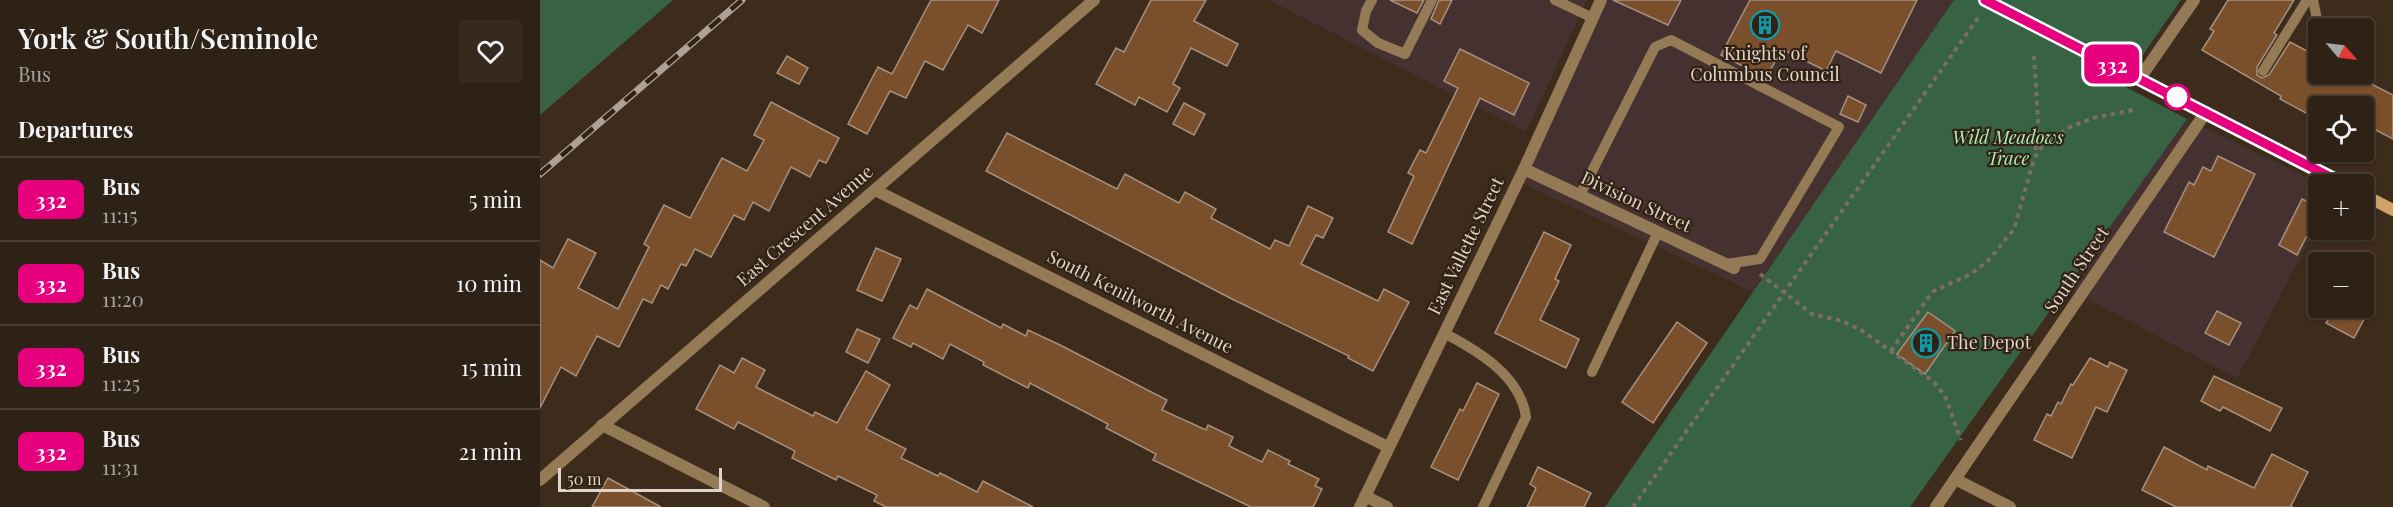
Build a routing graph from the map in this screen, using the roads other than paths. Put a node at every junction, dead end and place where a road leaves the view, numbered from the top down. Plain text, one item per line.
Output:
1 (1094, 0) edge
2 (1372, 0) edge
3 (1432, 0) edge
4 (1555, 0) edge
5 (1601, 0) edge
6 (1986, 0) edge
7 (2194, 0) edge
8 (2307, 0) edge
9 (2313, 0) edge
10 (1593, 18) junction
11 (2317, 18) edge
12 (2263, 70) dead end
13 (2140, 78) junction
14 (2206, 112) junction
15 (1524, 169) junction
16 (2325, 174) edge
17 (875, 190) junction
18 (1580, 195) junction
19 (2374, 200) edge
20 (2393, 210) edge
21 (1658, 232) junction
22 (1730, 266) joint
23 (1444, 333) junction
24 (1592, 372) dead end
25 (602, 425) junction
26 (1388, 447) junction
27 (1955, 479) junction
28 (540, 480) edge
29 (1363, 502) edge
30 (764, 507) edge
31 (1387, 507) edge
32 (1483, 507) edge
33 (1936, 507) edge
34 (2010, 507) edge

1 - 17 street, East Crescent Avenue
2 - 3 lane
4 - 10 lane
5 - 10 street, East Vallette Street
6 - 13 main road
7 - 13 street
8 - 12 lane
9 - 11 lane
10 - 15 street, East Vallette Street
13 - 14 main road
14 - 16 main road
14 - 27 street, South Street
15 - 18 street, Division Street
15 - 23 street, East Vallette Street
17 - 25 street, East Crescent Avenue
17 - 26 street, South Kenilworth Avenue
18 - 21 street, Division Street
18 - 22 lane
19 - 20 main road
21 - 22 street, Division Street
21 - 24 lane
23 - 26 street, East Vallette Street
23 - 32 lane
25 - 28 street, East Crescent Avenue
25 - 30 street
26 - 29 street, East Vallette Street
27 - 33 street, South Street
27 - 34 street
29 - 31 street

